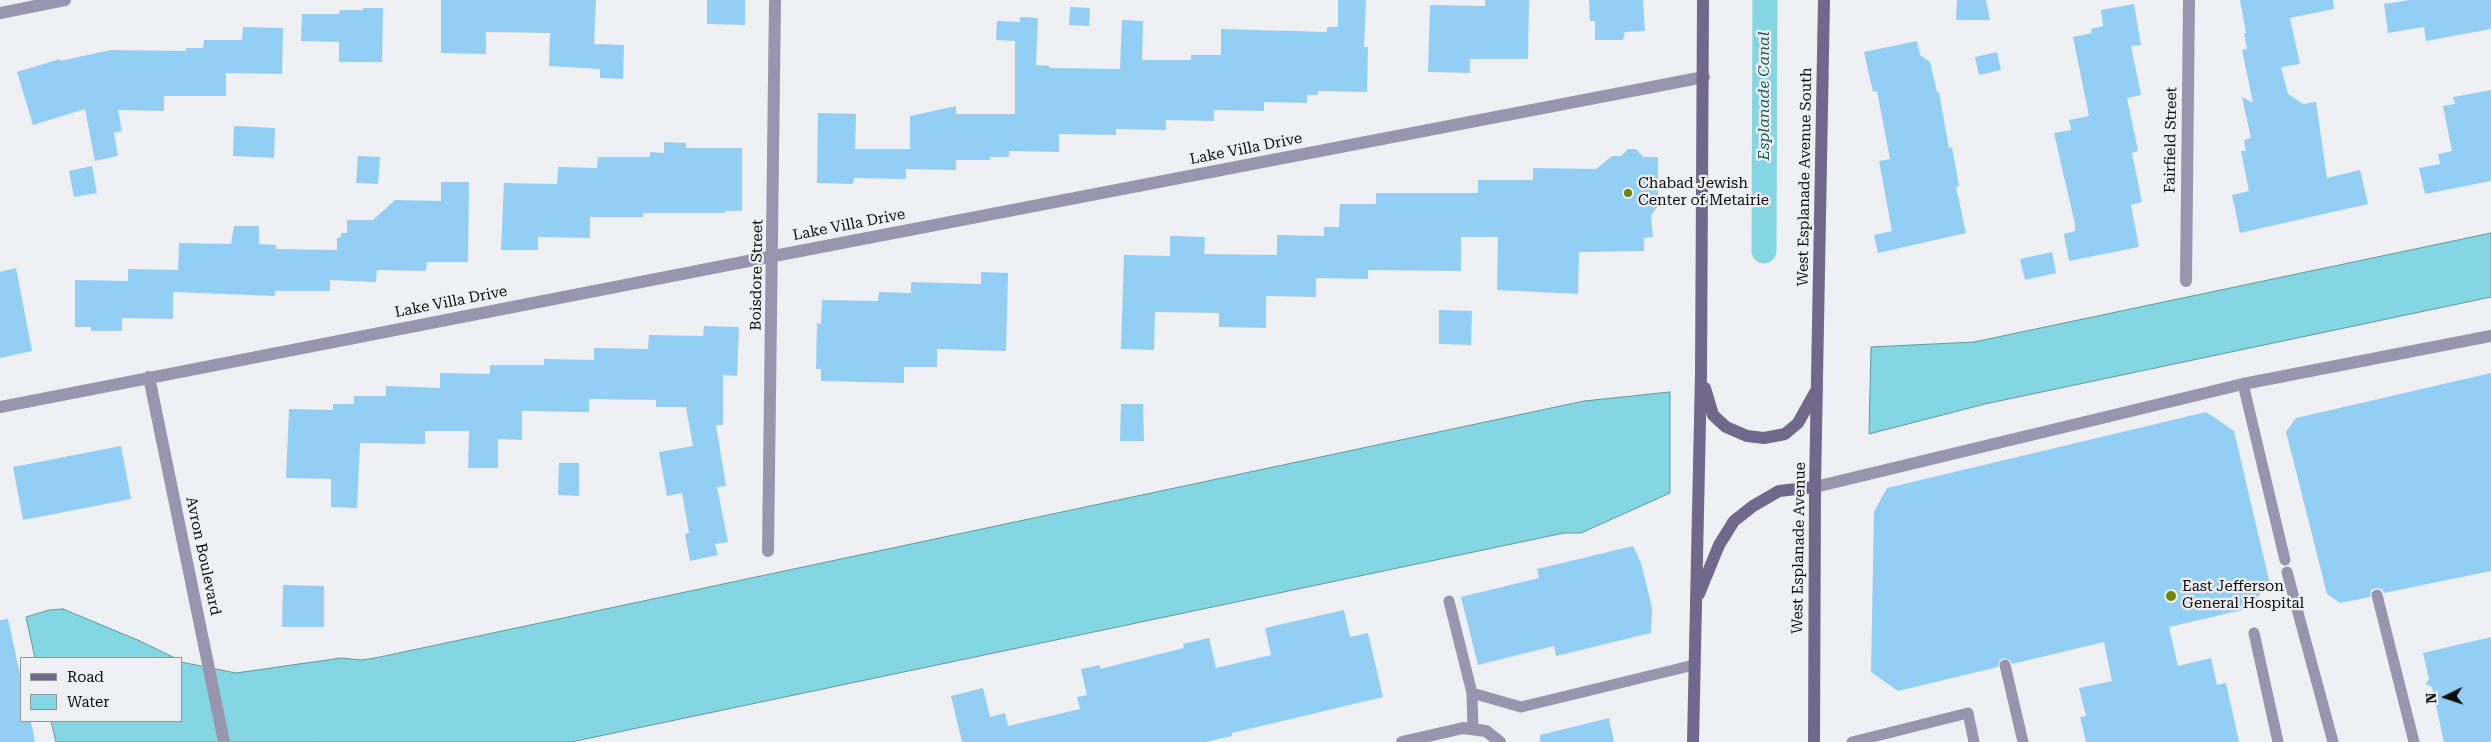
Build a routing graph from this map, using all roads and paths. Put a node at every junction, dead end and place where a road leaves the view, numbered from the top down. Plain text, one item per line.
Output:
1 (65, 0) edge
2 (776, 0) edge
3 (1703, 0) edge
4 (1824, 0) edge
5 (2189, 0) edge
6 (49, 1) edge
7 (0, 12) edge
8 (1704, 78) junction
9 (774, 256) junction
10 (2186, 281) dead end
11 (2491, 336) edge
12 (1818, 355) joint
13 (1701, 374) junction
14 (149, 377) junction
15 (2243, 384) junction
16 (1818, 388) junction
17 (0, 407) edge
18 (1815, 487) junction
19 (768, 551) dead end
20 (2284, 560) dead end
21 (2287, 572) dead end
22 (2377, 595) dead end
23 (1449, 602) dead end
24 (1695, 603) junction
25 (2254, 633) dead end
26 (1694, 665) junction
27 (2005, 666) dead end
28 (1472, 693) junction
29 (1473, 728) junction
30 (2411, 741) edge
31 (224, 742) edge
32 (1402, 742) edge
33 (1500, 742) edge
34 (1693, 742) edge
35 (1814, 742) edge
36 (1852, 742) edge
37 (1974, 742) edge
38 (2023, 742) edge
39 (2278, 742) edge
40 (2333, 742) edge

1 - 6 street
2 - 9 street, Boisdore Street
3 - 8 main road
4 - 12 main road, West Esplanade Avenue South
5 - 10 street, Fairfield Street
6 - 7 street
8 - 9 street, Lake Villa Drive
8 - 13 main road
9 - 14 street, Lake Villa Drive
9 - 19 street, Boisdore Street
11 - 15 street
12 - 16 main road, West Esplanade Avenue
13 - 16 main road
13 - 24 main road
14 - 17 street, Lake Villa Drive
14 - 31 street, Avron Boulevard
15 - 18 street
15 - 20 lane
16 - 18 main road, West Esplanade Avenue
18 - 24 main road
18 - 35 main road, West Esplanade Avenue
21 - 40 lane
22 - 30 lane
23 - 28 lane
24 - 26 main road
25 - 39 lane
26 - 28 lane
26 - 34 main road
27 - 38 lane
28 - 29 lane
29 - 32 street
29 - 33 street
36 - 37 lane

